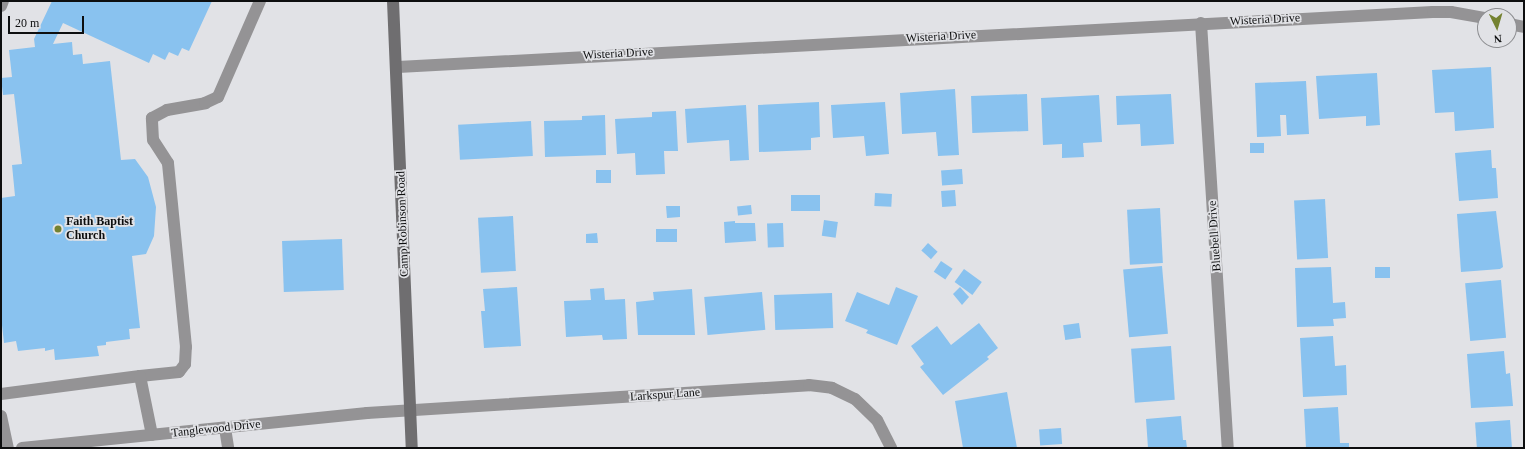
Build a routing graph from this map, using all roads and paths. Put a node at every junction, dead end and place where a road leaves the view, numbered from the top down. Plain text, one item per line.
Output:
1 (3, 1) edge
2 (260, 1) edge
3 (393, 1) edge
4 (1, 6) edge
5 (1477, 17) edge
6 (1201, 23) junction
7 (398, 67) junction
8 (140, 376) junction
9 (1, 394) edge
10 (410, 411) junction
11 (1, 416) edge
12 (225, 428) junction
13 (152, 435) junction
14 (60, 446) edge
15 (8, 448) edge
16 (22, 448) edge
17 (228, 448) edge
18 (412, 448) edge
19 (891, 448) edge
20 (1228, 448) edge

1 - 4 street
2 - 8 street
3 - 7 main road, Camp Robinson Road
5 - 6 street, Wisteria Drive
6 - 7 street, Wisteria Drive
6 - 20 street, Bluebell Drive
7 - 10 main road, Camp Robinson Road
8 - 9 street
8 - 13 street
10 - 12 street, Tanglewood Drive
10 - 18 main road, Camp Robinson Road
10 - 19 street, Larkspur Lane
11 - 15 street
12 - 13 street, Tanglewood Drive
12 - 17 street
13 - 14 street, Tanglewood Drive
14 - 16 street, Tanglewood Drive

